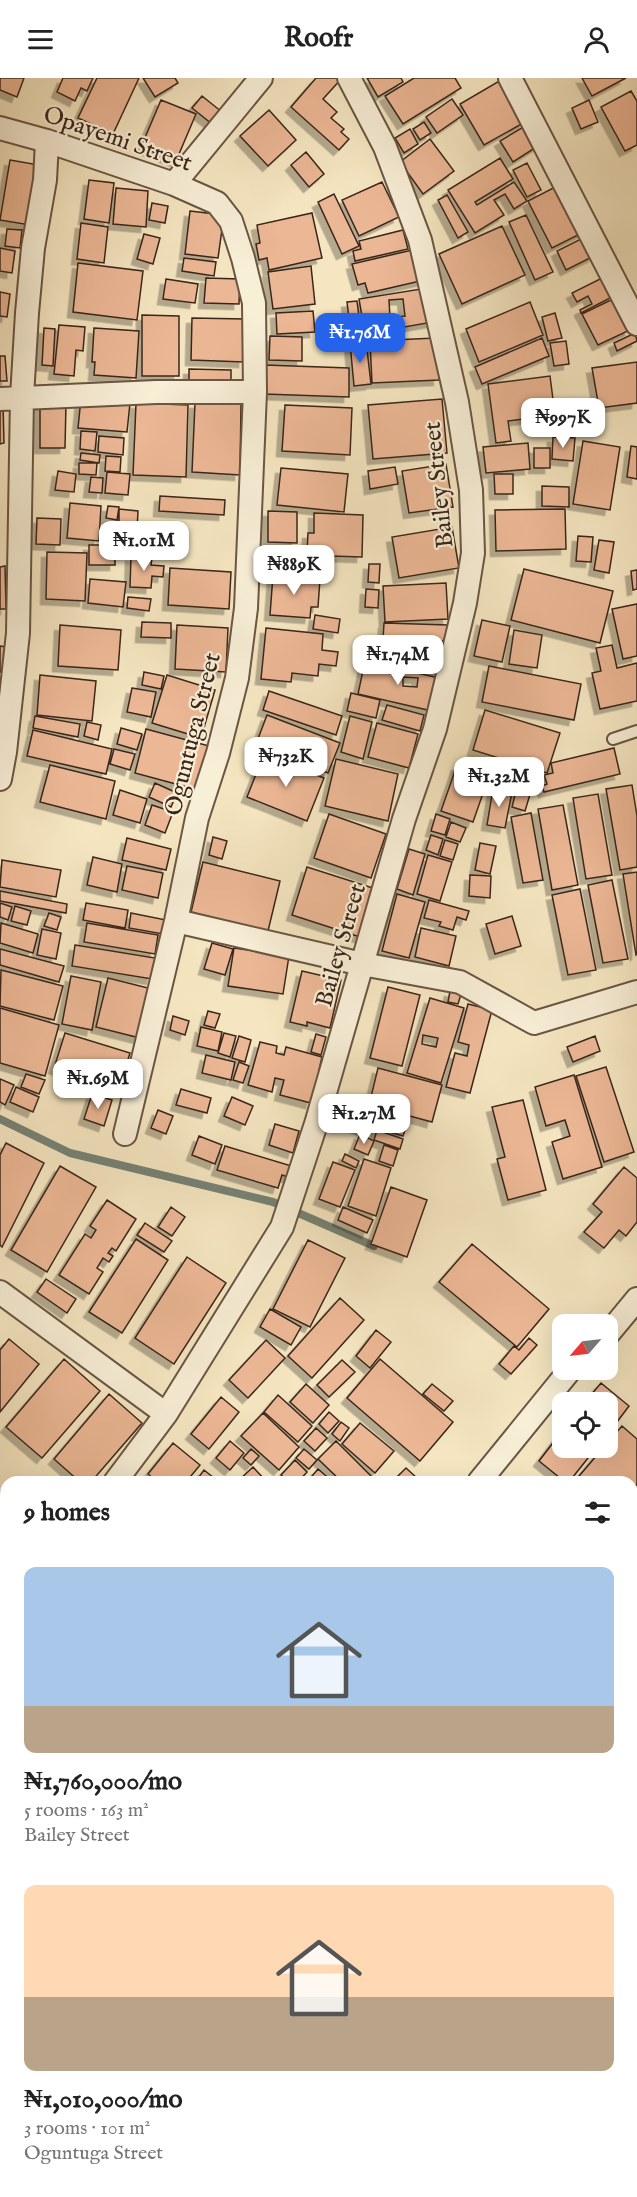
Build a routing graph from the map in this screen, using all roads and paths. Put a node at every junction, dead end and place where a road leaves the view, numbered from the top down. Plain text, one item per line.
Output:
1 (261, 78) edge
2 (349, 78) edge
3 (510, 78) edge
4 (0, 128) edge
5 (48, 141) junction
6 (174, 183) junction
7 (217, 203) joint
8 (637, 324) edge
9 (255, 392) junction
10 (11, 398) edge
11 (9, 632) edge
12 (637, 731) edge
13 (613, 739) dead end
14 (0, 779) edge
15 (176, 921) junction
16 (362, 964) junction
17 (637, 992) edge
18 (125, 1134) dead end
19 (0, 1292) edge
20 (637, 1299) edge
21 (618, 1322) edge
22 (562, 1380) edge
23 (166, 1414) junction
24 (120, 1476) edge
25 (484, 1476) edge

1 - 6 street
2 - 16 street, Bailey Street
3 - 8 street
4 - 5 street, Opayemi Street
5 - 6 street, Opayemi Street
5 - 10 street
6 - 7 street, Opayemi Street
7 - 9 street, Oguntuga Street
9 - 10 street
9 - 15 street, Oguntuga Street
10 - 11 street
11 - 14 street
12 - 13 lane
15 - 16 street
15 - 18 street, Oguntuga Street
16 - 17 street
16 - 23 street, Bailey Street
19 - 23 street
20 - 21 street
22 - 25 street
23 - 24 street, Bailey Street

